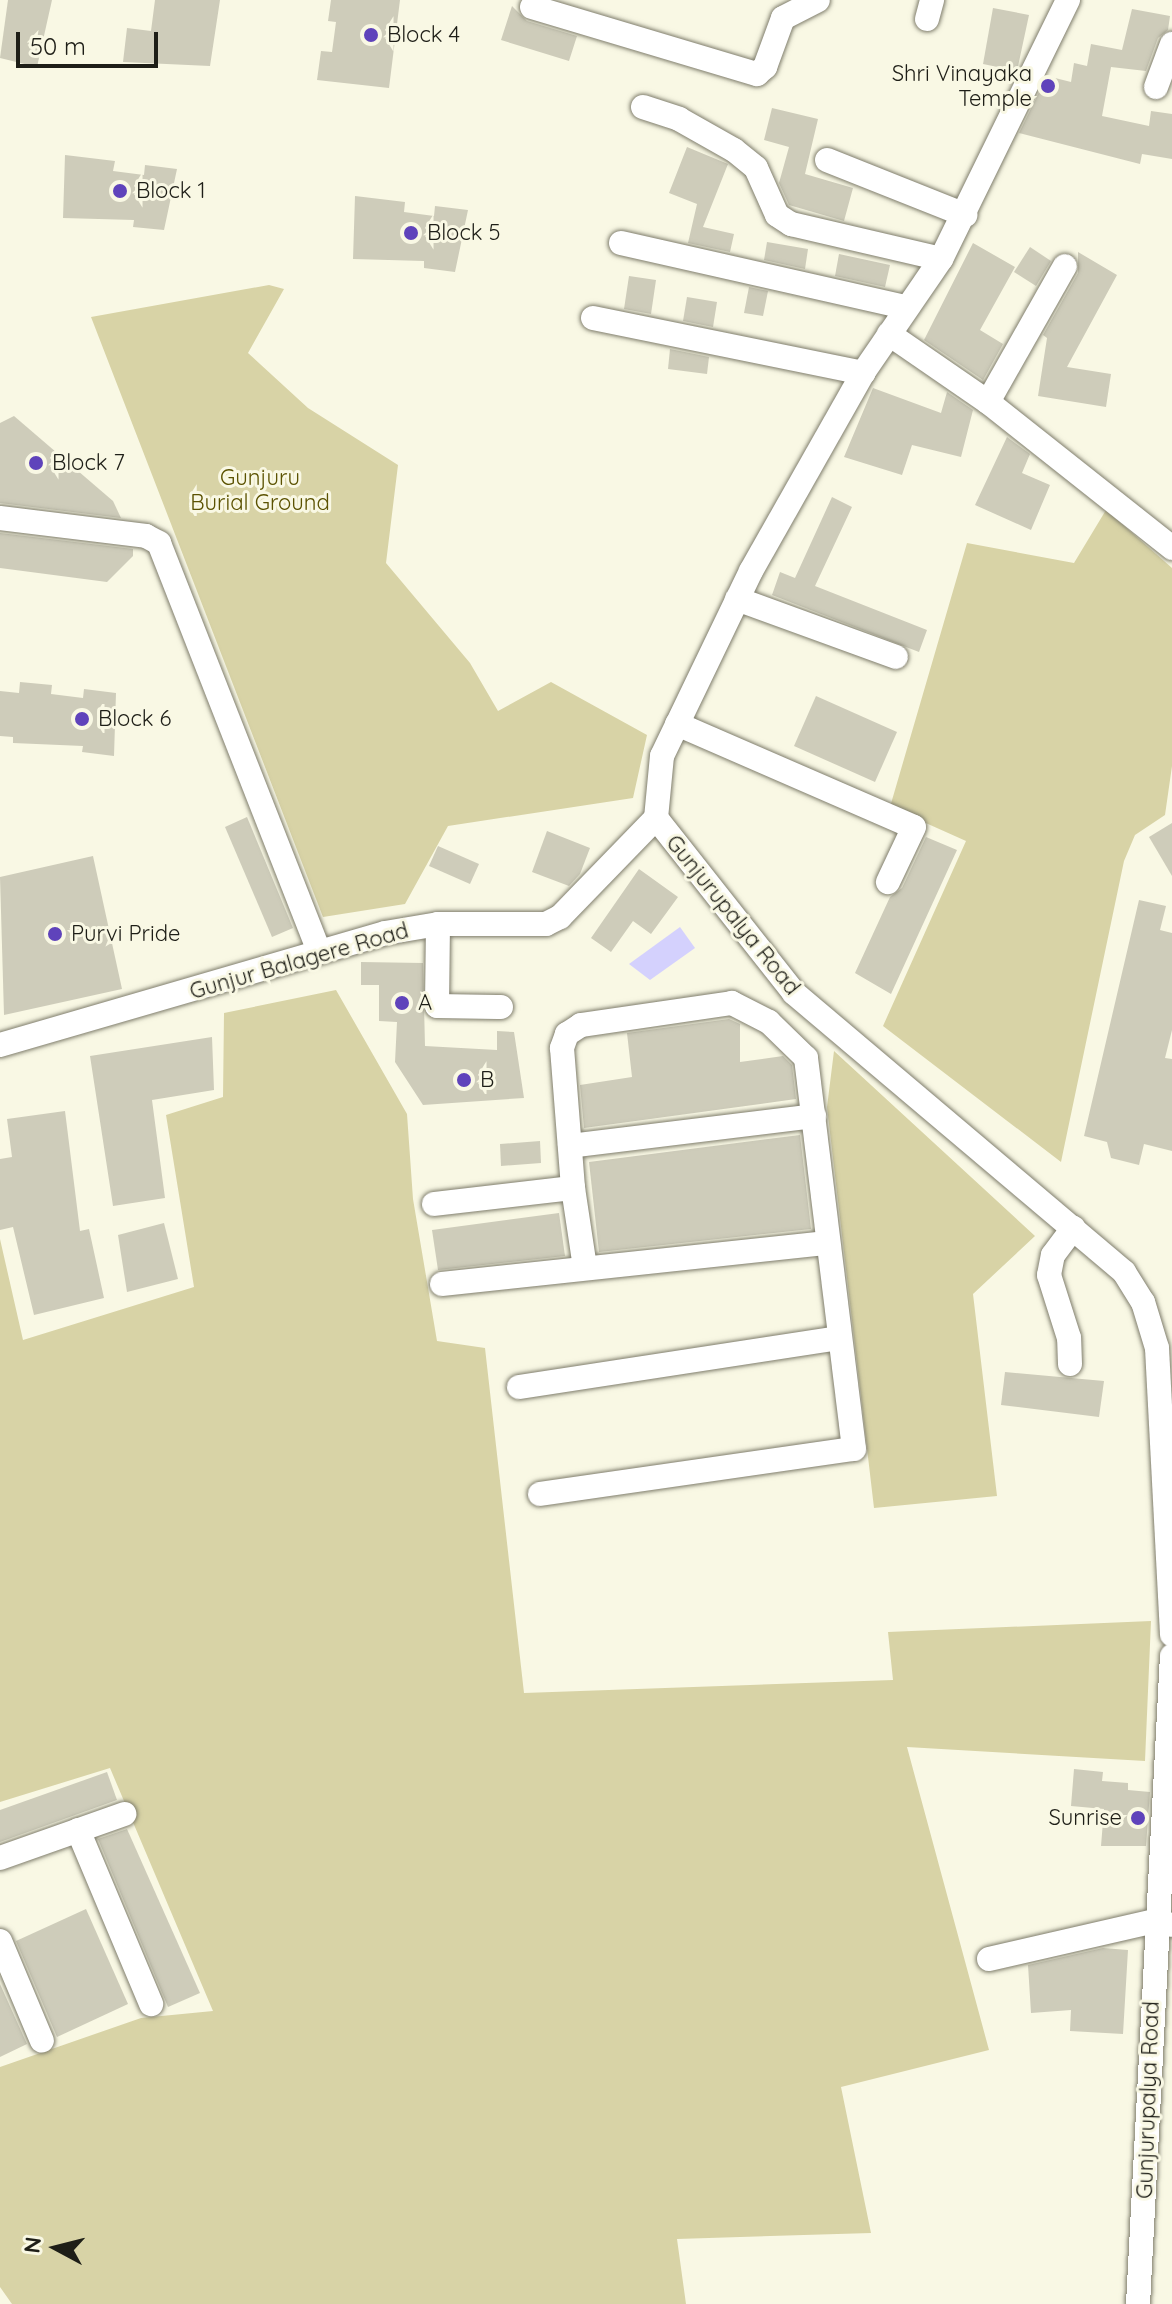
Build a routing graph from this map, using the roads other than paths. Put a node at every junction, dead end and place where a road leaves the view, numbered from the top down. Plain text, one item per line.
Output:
1 (818, 0) edge
2 (1068, 0) edge
3 (532, 7) dead end
4 (1172, 44) edge
5 (1156, 87) dead end
6 (643, 107) dead end
7 (827, 160) dead end
8 (965, 215) junction
9 (621, 243) dead end
10 (941, 259) junction
11 (1065, 266) dead end
12 (906, 307) junction
13 (593, 318) dead end
14 (889, 334) junction
15 (863, 373) junction
16 (988, 402) junction
17 (0, 518) edge
18 (1172, 548) edge
19 (737, 599) junction
20 (896, 657) dead end
21 (677, 724) junction
22 (656, 818) junction
23 (888, 882) dead end
24 (438, 924) junction
25 (319, 952) junction
26 (794, 993) junction
27 (501, 1007) dead end
28 (769, 1022) junction
29 (0, 1045) edge
30 (814, 1116) junction
31 (570, 1146) junction
32 (573, 1188) junction
33 (434, 1204) dead end
34 (1073, 1228) junction
35 (827, 1243) junction
36 (585, 1267) junction
37 (442, 1284) dead end
38 (839, 1338) junction
39 (1070, 1364) dead end
40 (519, 1387) dead end
41 (540, 1494) dead end
42 (1172, 1635) edge
43 (1172, 1656) edge
44 (1167, 1807) edge
45 (124, 1814) dead end
46 (78, 1830) junction
47 (0, 1858) edge
48 (1163, 1923) edge
49 (0, 1941) edge
50 (989, 1959) dead end
51 (151, 2004) dead end
52 (42, 2041) dead end
53 (1138, 2304) edge

1 - 3 street
2 - 8 street, Gunjurupalya Road
4 - 5 street
6 - 10 street
7 - 8 street
8 - 10 street, Gunjurupalya Road
9 - 12 street
10 - 12 street, Gunjurupalya Road
11 - 16 street
12 - 14 street, Gunjurupalya Road
13 - 15 street
14 - 15 street, Gunjurupalya Road
14 - 16 street
15 - 19 street, Gunjurupalya Road
16 - 18 street
17 - 25 street
19 - 20 street
19 - 21 street, Gunjurupalya Road
21 - 22 street, Gunjurupalya Road
21 - 23 street
22 - 24 street, Gunjur Balagere Road
22 - 26 street, Gunjurupalya Road
24 - 25 street, Gunjur Balagere Road
24 - 27 street
25 - 29 street, Gunjur Balagere Road
26 - 28 street
26 - 34 street, Gunjurupalya Road
28 - 30 street
28 - 31 street
30 - 31 street
30 - 35 street
31 - 32 street
32 - 33 street
32 - 36 street
34 - 39 street
34 - 42 street, Gunjurupalya Road
35 - 36 street
35 - 38 street
36 - 37 street
38 - 40 street
38 - 41 street
43 - 44 street, Gunjurupalya Road
44 - 48 street, Gunjurupalya Road
45 - 46 street
46 - 47 street
46 - 51 street
48 - 50 street
48 - 53 street, Gunjurupalya Road
49 - 52 street

